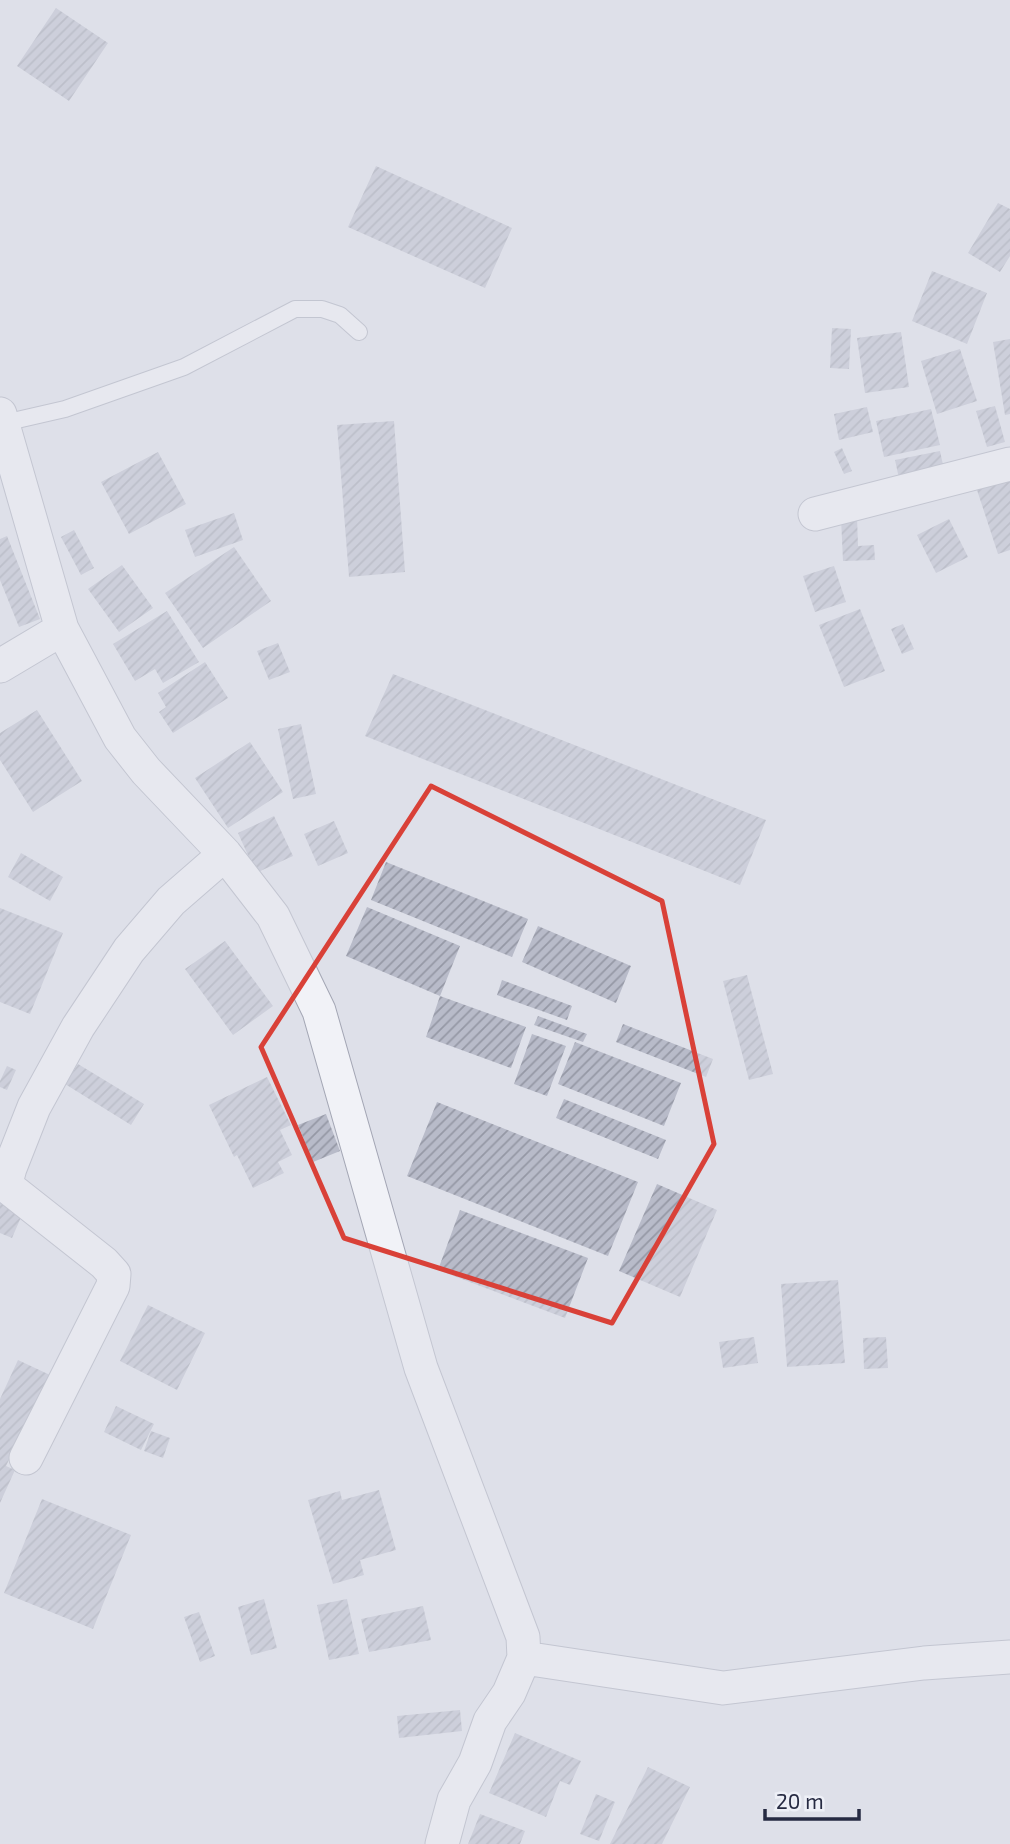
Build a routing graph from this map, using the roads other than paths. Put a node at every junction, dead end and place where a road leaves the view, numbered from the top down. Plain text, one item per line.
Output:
1 (359, 332) dead end
2 (2, 418) edge
3 (1010, 464) edge
4 (815, 514) dead end
5 (62, 629) junction
6 (0, 666) edge
7 (225, 854) junction
8 (26, 1458) dead end
9 (1010, 1657) edge
10 (524, 1658) junction
11 (442, 1844) edge

1 - 2 lane
2 - 5 street
3 - 4 street
5 - 6 street
5 - 7 street
7 - 8 street
7 - 10 street
9 - 10 street
10 - 11 street

